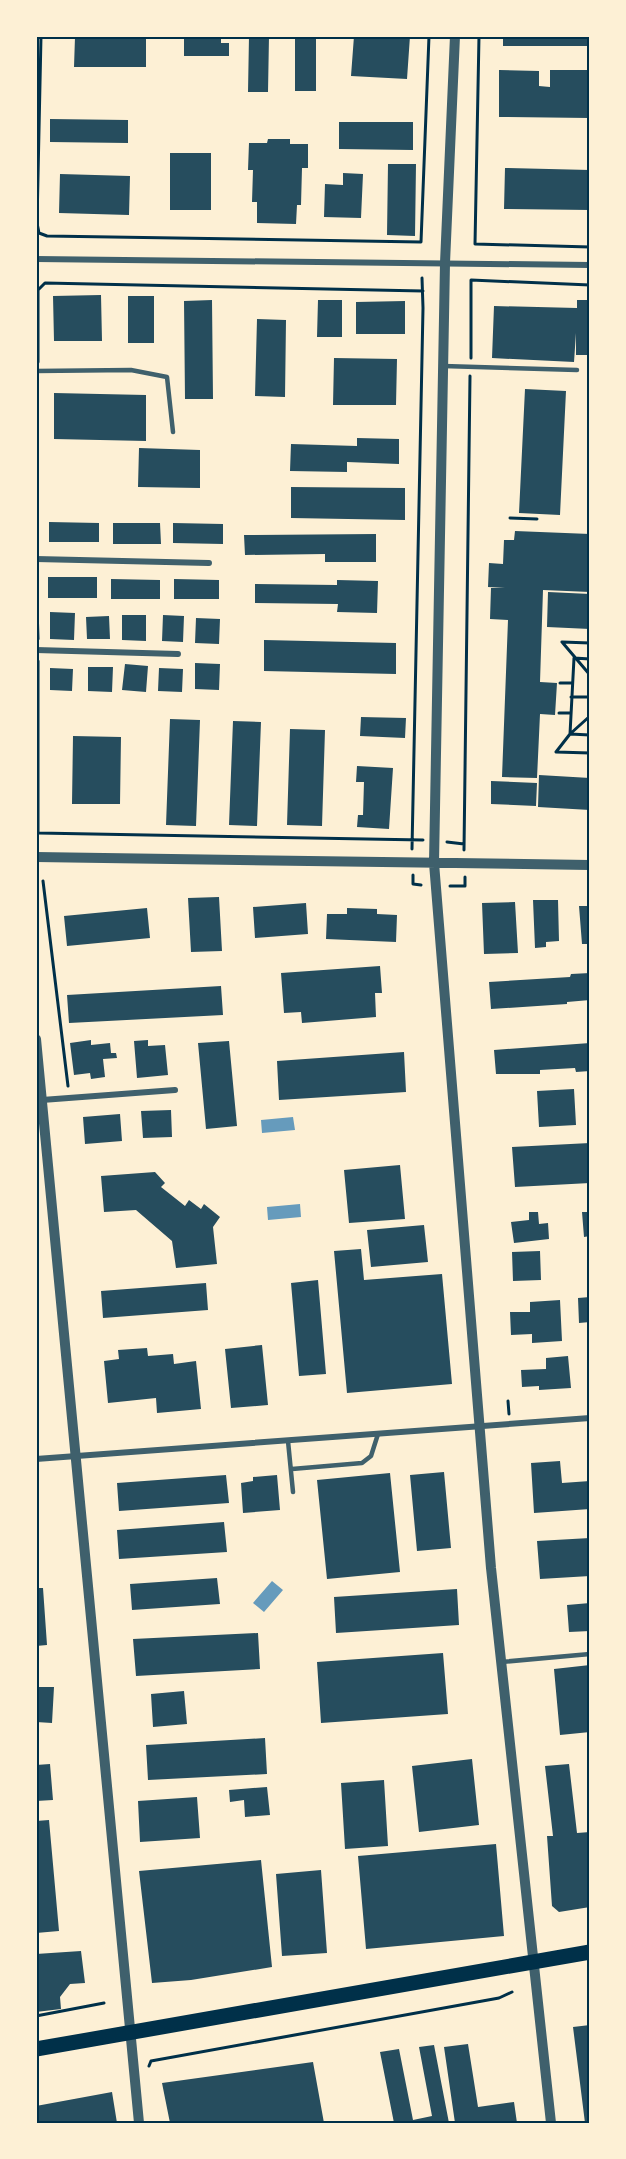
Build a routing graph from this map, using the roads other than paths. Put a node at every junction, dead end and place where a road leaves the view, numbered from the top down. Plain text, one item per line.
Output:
1 (455, 36) edge
2 (36, 259) edge
3 (445, 263) junction
4 (590, 266) edge
5 (443, 366) junction
6 (577, 370) dead end
7 (37, 371) edge
8 (173, 432) dead end
9 (36, 560) edge
10 (209, 563) dead end
11 (36, 650) edge
12 (178, 654) dead end
13 (36, 857) edge
14 (434, 863) junction
15 (590, 865) edge
16 (36, 1039) edge
17 (175, 1090) dead end
18 (42, 1100) junction
19 (590, 1418) edge
20 (480, 1427) junction
21 (378, 1434) junction
22 (288, 1441) junction
23 (76, 1456) junction
24 (36, 1459) edge
25 (292, 1469) junction
26 (293, 1492) dead end
27 (590, 1654) edge
28 (501, 1662) junction
29 (590, 1952) edge
30 (532, 1961) junction
31 (129, 2031) junction
32 (36, 2049) edge
33 (139, 2123) edge
34 (551, 2123) edge

1 - 3 street
2 - 3 street
3 - 4 street
3 - 5 street
5 - 6 lane
5 - 14 street
7 - 8 lane
9 - 10 street
11 - 12 street
13 - 14 street
14 - 15 street
14 - 20 street
16 - 18 street
17 - 18 street
18 - 23 street
19 - 20 street
20 - 21 street
20 - 28 street
21 - 22 street
21 - 25 lane
22 - 23 street
22 - 25 lane
23 - 24 street
23 - 31 street
25 - 26 lane
27 - 28 lane
28 - 30 street
29 - 30 main road
30 - 31 main road
30 - 34 street
31 - 32 main road
31 - 33 street

